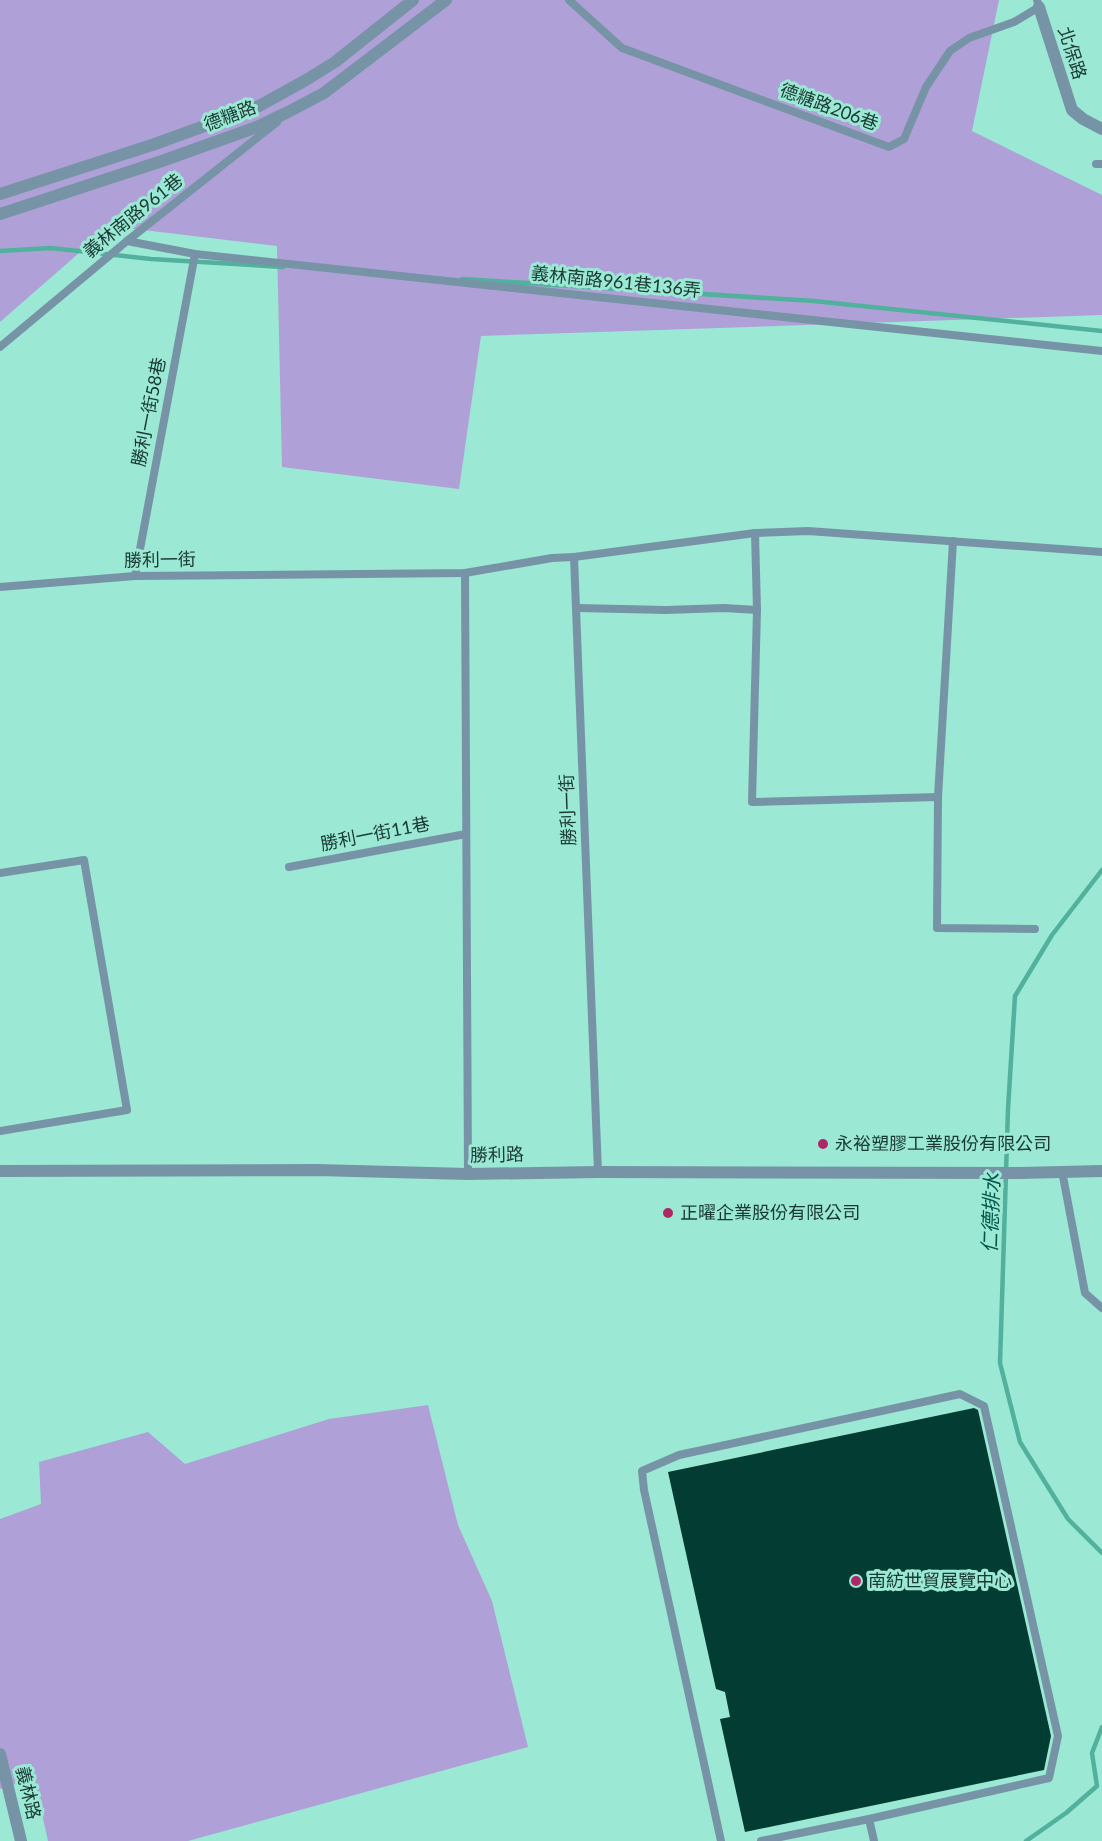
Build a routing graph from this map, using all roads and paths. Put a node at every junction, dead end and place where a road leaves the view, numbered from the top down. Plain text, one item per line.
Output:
1 (413, 0) edge
2 (446, 0) edge
3 (568, 0) edge
4 (1038, 4) edge
5 (288, 112) junction
6 (1102, 129) edge
7 (0, 194) edge
8 (0, 214) edge
9 (127, 241) junction
10 (195, 255) junction
11 (0, 347) edge
12 (1102, 351) edge
13 (755, 533) junction
14 (953, 541) junction
15 (1102, 552) edge
16 (574, 557) junction
17 (465, 573) junction
18 (135, 576) junction
19 (0, 587) edge
20 (578, 608) junction
21 (757, 610) junction
22 (938, 797) junction
23 (466, 834) junction
24 (289, 867) dead end
25 (0, 873) edge
26 (1035, 929) dead end
27 (0, 1131) edge
28 (0, 1171) edge
29 (1062, 1171) junction
30 (1102, 1171) edge
31 (597, 1172) junction
32 (468, 1174) junction
33 (1102, 1308) edge
34 (0, 1754) edge
35 (869, 1820) junction
36 (21, 1841) edge
37 (721, 1841) edge
38 (761, 1841) edge
39 (874, 1841) edge

1 - 7 street, 德糖路
2 - 5 street, 德糖路
3 - 4 lane, 德糖路206巷
4 - 6 street, 北保路
5 - 8 street, 德糖路
5 - 9 lane, 義林南路961巷
9 - 10 lane, 義林南路961巷136弄
9 - 11 lane, 義林南路961巷
10 - 12 lane, 義林南路961巷136弄
10 - 18 lane, 勝利一街58巷
13 - 14 lane
13 - 16 lane
13 - 21 lane
14 - 15 lane
14 - 22 lane
16 - 17 lane, 勝利一街
16 - 20 lane, 勝利一街
17 - 18 lane, 勝利一街
17 - 23 lane
18 - 19 lane, 勝利一街
20 - 21 lane
20 - 31 lane, 勝利一街
21 - 22 lane
22 - 26 lane
23 - 24 lane, 勝利一街11巷
23 - 32 lane
25 - 27 lane
28 - 32 street, 勝利路
29 - 30 street
29 - 31 street, 勝利路
29 - 33 lane
31 - 32 street, 勝利路
34 - 36 street, 義林路
35 - 37 lane
35 - 38 lane
35 - 39 lane

